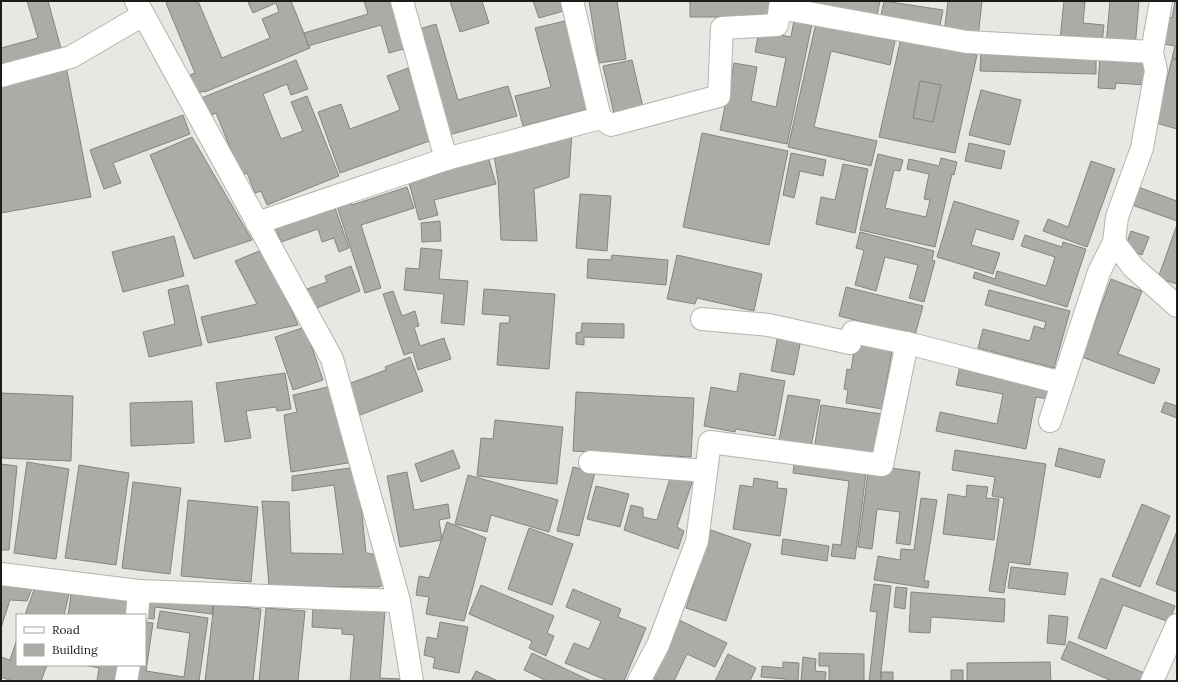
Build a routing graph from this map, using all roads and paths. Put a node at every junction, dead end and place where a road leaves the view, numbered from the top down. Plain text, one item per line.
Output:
1 (402, 1) edge
2 (572, 1) edge
3 (1161, 1) edge
4 (781, 5) edge
5 (139, 8) edge
6 (1152, 52) junction
7 (1, 76) edge
8 (600, 118) junction
9 (446, 160) junction
10 (257, 223) junction
11 (1114, 242) junction
12 (1177, 306) edge
13 (702, 319) dead end
14 (907, 343) junction
15 (1062, 383) junction
16 (1050, 421) dead end
17 (590, 462) dead end
18 (706, 471) junction
19 (1, 574) edge
20 (139, 591) junction
21 (399, 601) junction
22 (138, 614) edge
23 (1177, 625) edge
24 (129, 666) edge
25 (126, 681) edge
26 (412, 681) edge
27 (639, 681) edge
28 (1152, 681) edge

1 - 9 street
2 - 8 street
3 - 6 street
4 - 6 street
4 - 8 street
5 - 7 street
5 - 10 street
6 - 11 street
8 - 9 street
9 - 10 street
10 - 21 street
11 - 12 street
11 - 15 street
13 - 14 street
14 - 15 street
14 - 18 street
15 - 16 street
17 - 18 street
18 - 27 street
19 - 20 street
20 - 21 street
20 - 22 street
21 - 26 street
23 - 28 street
24 - 25 street

